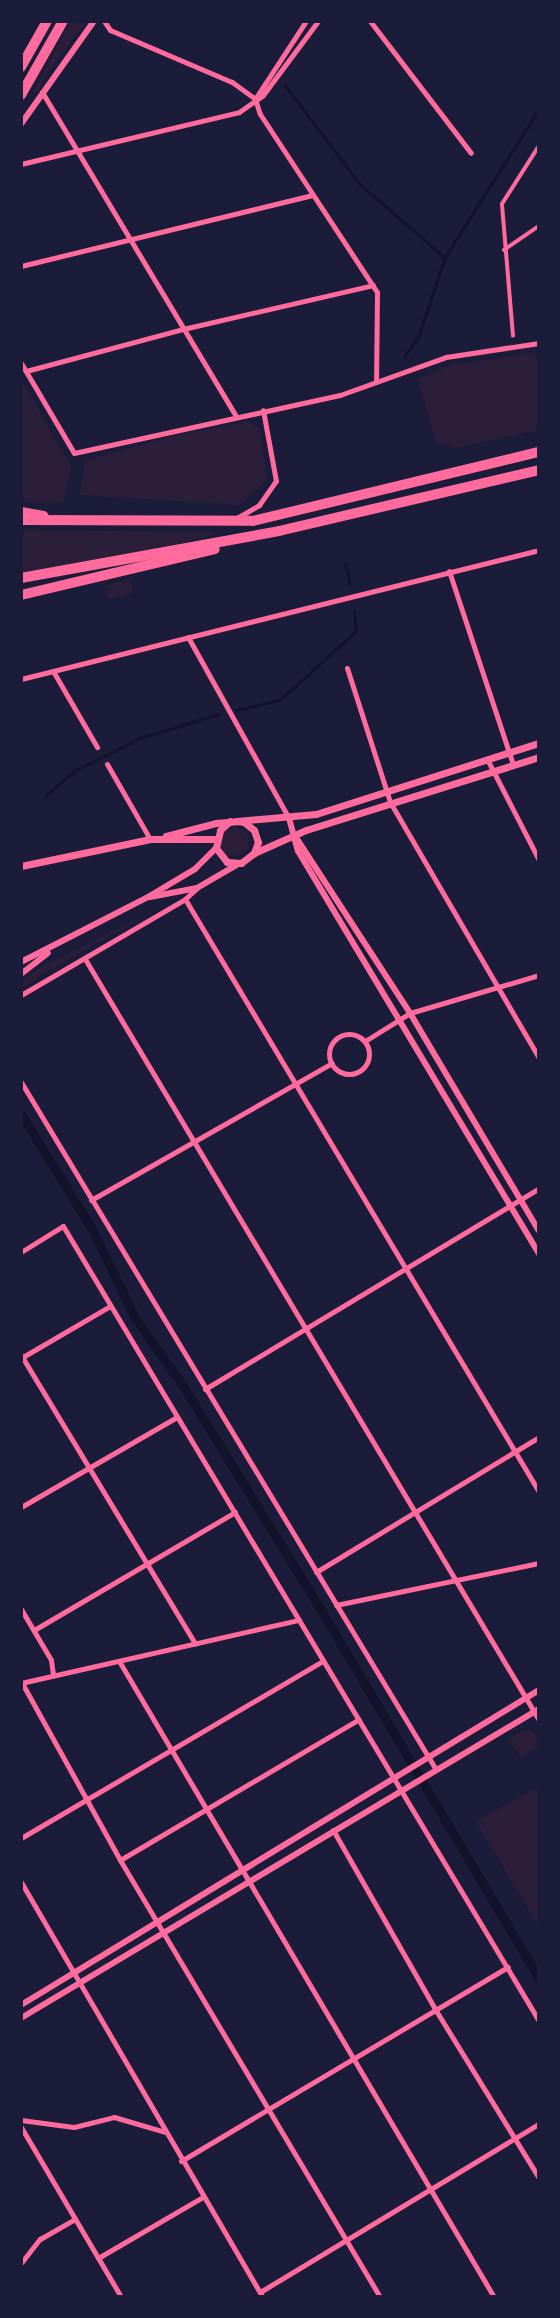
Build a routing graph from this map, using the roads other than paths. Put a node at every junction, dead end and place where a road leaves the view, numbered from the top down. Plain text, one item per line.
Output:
1 (47, 21) edge
2 (63, 21) edge
3 (94, 21) edge
4 (104, 21) edge
5 (306, 21) edge
6 (318, 21) edge
7 (370, 21) edge
8 (21, 67) edge
9 (42, 93) junction
10 (21, 95) edge
11 (255, 99) junction
12 (21, 124) edge
13 (539, 146) edge
14 (78, 151) junction
15 (471, 153) dead end
16 (21, 164) edge
17 (312, 195) junction
18 (539, 226) edge
19 (131, 239) junction
20 (504, 250) junction
21 (21, 266) edge
22 (373, 285) junction
23 (183, 328) junction
24 (513, 335) dead end
25 (539, 343) edge
26 (21, 363) edge
27 (26, 371) junction
28 (376, 382) junction
29 (263, 410) junction
30 (235, 415) junction
31 (539, 450) edge
32 (539, 471) edge
33 (21, 512) edge
34 (21, 520) edge
35 (69, 521) junction
36 (227, 523) junction
37 (279, 531) junction
38 (539, 550) edge
39 (449, 571) junction
40 (21, 578) edge
41 (21, 595) edge
42 (188, 637) junction
43 (347, 668) dead end
44 (53, 671) junction
45 (21, 679) edge
46 (539, 743) edge
47 (97, 747) dead end
48 (508, 752) junction
49 (539, 757) edge
50 (487, 759) junction
51 (107, 764) dead end
52 (513, 765) junction
53 (493, 772) junction
54 (386, 790) junction
55 (390, 802) junction
56 (289, 818) junction
57 (234, 821) junction
58 (294, 835) junction
59 (166, 836) junction
60 (150, 839) junction
61 (216, 844) junction
62 (254, 853) junction
63 (539, 860) edge
64 (241, 863) junction
65 (21, 866) edge
66 (197, 888) junction
67 (148, 897) junction
68 (185, 899) junction
69 (52, 950) junction
70 (85, 959) junction
71 (21, 962) edge
72 (21, 974) edge
73 (539, 975) edge
74 (497, 987) junction
75 (21, 995) edge
76 (410, 1013) junction
77 (401, 1017) junction
78 (365, 1041) junction
79 (539, 1058) edge
80 (332, 1063) junction
81 (21, 1083) edge
82 (293, 1083) junction
83 (193, 1142) junction
84 (539, 1188) edge
85 (518, 1197) junction
86 (92, 1200) junction
87 (510, 1202) junction
88 (539, 1231) edge
89 (21, 1252) edge
90 (539, 1253) edge
91 (407, 1265) junction
92 (110, 1306) junction
93 (303, 1326) junction
94 (21, 1357) edge
95 (205, 1389) junction
96 (177, 1417) junction
97 (539, 1437) edge
98 (516, 1451) junction
99 (89, 1468) junction
100 (539, 1492) edge
101 (21, 1507) edge
102 (235, 1512) junction
103 (413, 1512) junction
104 (539, 1563) edge
105 (147, 1564) junction
106 (316, 1572) junction
107 (455, 1579) junction
108 (335, 1605) junction
109 (21, 1608) edge
110 (299, 1620) junction
111 (34, 1630) junction
112 (195, 1644) junction
113 (119, 1661) junction
114 (323, 1661) junction
115 (53, 1674) junction
116 (21, 1683) edge
117 (539, 1690) edge
118 (526, 1698) junction
119 (537, 1710) edge
120 (359, 1719) junction
121 (539, 1720) edge
122 (171, 1749) junction
123 (430, 1760) junction
124 (435, 1768) junction
125 (397, 1780) junction
126 (402, 1788) junction
127 (86, 1800) junction
128 (206, 1809) junction
129 (333, 1830) junction
130 (21, 1839) edge
131 (120, 1860) junction
132 (245, 1870) junction
133 (251, 1880) junction
134 (21, 1882) edge
135 (158, 1924) junction
136 (163, 1932) junction
137 (508, 1967) junction
138 (75, 1973) junction
139 (80, 1983) junction
140 (21, 2005) edge
141 (435, 2009) junction
142 (21, 2018) edge
143 (539, 2021) edge
144 (354, 2060) junction
145 (268, 2112) junction
146 (21, 2120) edge
147 (539, 2124) edge
148 (21, 2127) edge
149 (165, 2133) junction
150 (515, 2139) junction
151 (181, 2161) junction
152 (539, 2178) edge
153 (431, 2189) junction
154 (201, 2197) junction
155 (75, 2219) junction
156 (345, 2239) junction
157 (98, 2258) junction
158 (21, 2263) edge
159 (262, 2295) edge
160 (121, 2297) edge
161 (380, 2297) edge
162 (494, 2297) edge

1 - 8 highway
2 - 10 highway
3 - 9 street
4 - 11 street
5 - 11 street
6 - 11 street
7 - 15 street
9 - 12 street
9 - 14 street
11 - 14 street
11 - 17 street
13 - 20 street
14 - 16 street
14 - 19 street
17 - 19 street
17 - 22 street
18 - 20 street
19 - 21 street
19 - 23 street
20 - 24 street
22 - 23 street
22 - 28 street
23 - 27 street
23 - 30 street
25 - 28 street
26 - 27 street
27 - 30 street
28 - 29 street
29 - 30 street
29 - 36 street
31 - 36 highway
32 - 37 highway
33 - 35 highway
34 - 35 highway
35 - 36 highway
37 - 40 highway
37 - 41 highway
38 - 39 street
39 - 42 street
39 - 48 street
42 - 44 street
42 - 56 street
43 - 54 street
44 - 45 street
44 - 47 street
46 - 48 main road
48 - 50 main road
48 - 52 street
49 - 52 main road
50 - 53 street
50 - 54 main road
51 - 60 street
52 - 53 main road
53 - 55 main road
53 - 63 street
54 - 55 street
54 - 56 main road
55 - 58 main road
55 - 74 street
56 - 57 main road
56 - 58 street
57 - 59 main road
57 - 61 main road
57 - 62 main road
58 - 62 main road
58 - 76 street
58 - 77 street
59 - 60 main road
59 - 61 main road
60 - 65 main road
61 - 64 main road
61 - 67 street
62 - 64 main road
64 - 66 street
66 - 67 street
66 - 68 street
67 - 69 street
68 - 70 street
68 - 82 street
69 - 71 street
69 - 72 street
70 - 75 street
70 - 83 street
73 - 74 street
74 - 76 street
74 - 79 street
76 - 77 street
76 - 85 street
77 - 78 street
77 - 87 street
78 - 80 street
78 - 80 street
80 - 82 street
81 - 86 street
82 - 83 street
82 - 91 street
83 - 86 street
83 - 93 street
84 - 85 street
85 - 87 street
85 - 88 street
86 - 95 street
87 - 90 street
87 - 91 street
89 - 92 street
91 - 93 street
91 - 98 street
92 - 94 street
92 - 96 street
93 - 95 street
93 - 103 street
94 - 99 street
95 - 106 street
96 - 99 street
96 - 102 street
97 - 98 street
98 - 100 street
98 - 103 street
99 - 101 street
99 - 105 street
102 - 105 street
102 - 110 street
103 - 106 street
103 - 107 street
104 - 107 street
105 - 111 street
105 - 112 street
106 - 108 street
107 - 108 street
107 - 118 street
108 - 123 street
109 - 111 street
110 - 112 street
110 - 114 street
111 - 115 street
112 - 113 street
113 - 115 street
113 - 122 street
114 - 120 street
114 - 122 street
115 - 116 street
116 - 127 street
117 - 118 street
118 - 119 street
118 - 123 street
119 - 121 street
119 - 124 street
120 - 125 street
120 - 128 street
122 - 127 street
122 - 128 street
123 - 124 street
123 - 125 street
124 - 126 street
125 - 126 street
125 - 132 street
126 - 129 street
126 - 137 street
127 - 130 street
127 - 131 street
128 - 131 street
128 - 132 street
129 - 133 street
129 - 141 street
131 - 135 street
132 - 133 street
132 - 135 street
133 - 136 street
133 - 144 street
134 - 138 street
135 - 136 street
135 - 138 street
136 - 139 street
136 - 145 street
137 - 141 street
137 - 143 street
138 - 139 street
138 - 140 street
139 - 142 street
139 - 149 street
141 - 144 street
141 - 150 street
144 - 145 street
144 - 153 street
145 - 151 street
145 - 156 street
146 - 149 street
147 - 150 street
148 - 155 street
149 - 151 street
150 - 152 street
150 - 153 street
151 - 154 street
153 - 156 street
153 - 162 street
154 - 157 street
154 - 159 street
155 - 157 street
155 - 158 street
156 - 159 street
156 - 161 street
157 - 160 street

